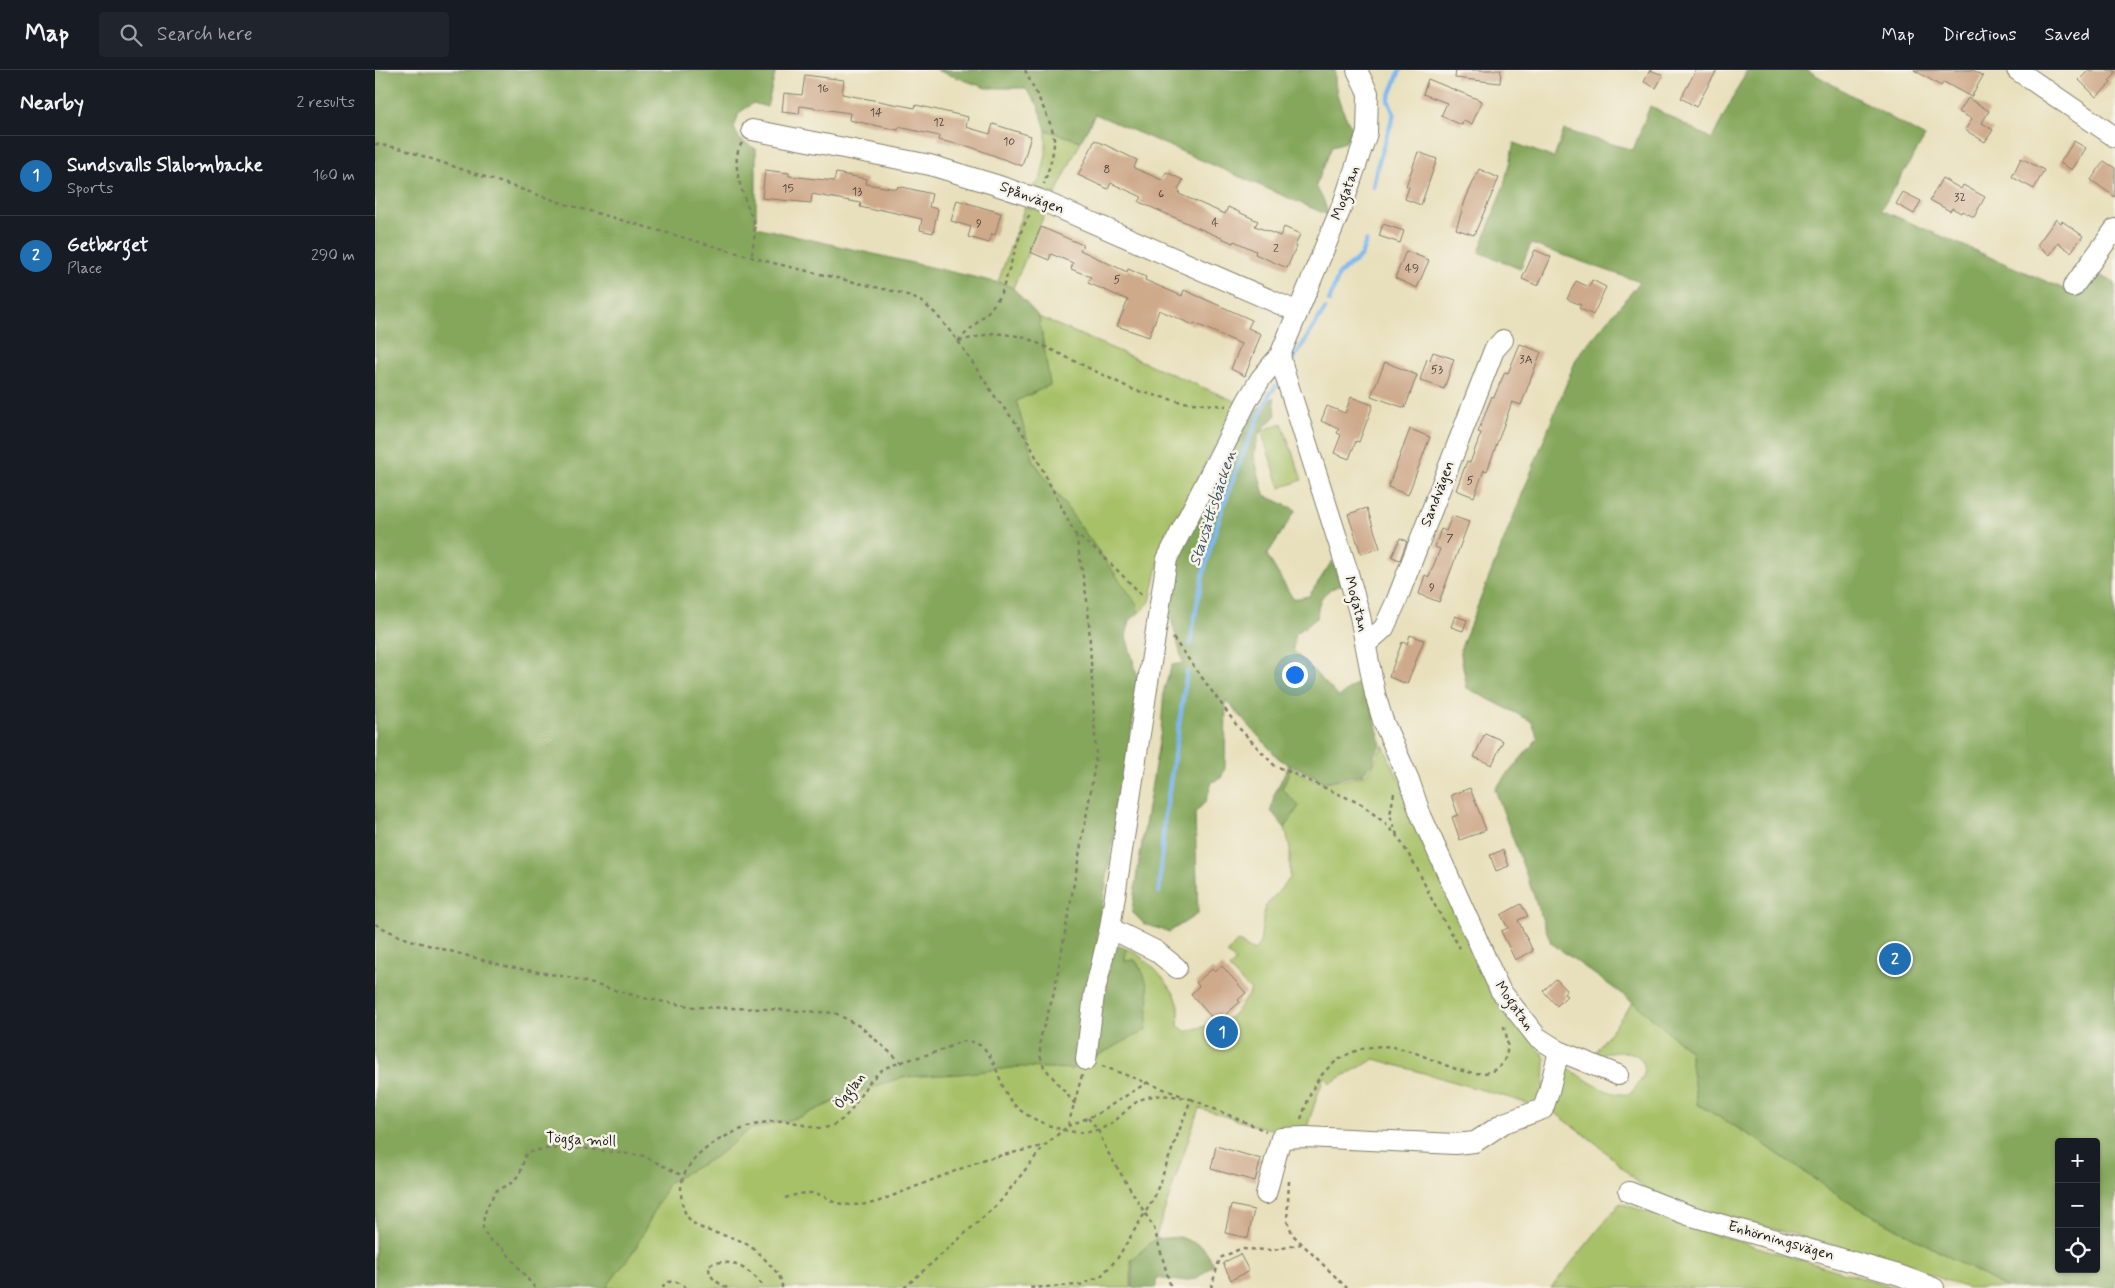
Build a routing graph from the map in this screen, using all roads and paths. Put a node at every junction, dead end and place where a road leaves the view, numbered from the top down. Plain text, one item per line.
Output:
1 (1357, 70) edge
2 (2017, 70) edge
3 (752, 130) joint
4 (2115, 137) edge
5 (375, 144) edge
6 (2115, 229) edge
7 (752, 257) junction
8 (2073, 287) dead end
9 (1298, 312) junction
10 (1503, 340) dead end
11 (958, 341) junction
12 (1280, 355) junction
13 (1244, 408) junction
14 (1075, 534) junction
15 (1158, 614) junction
16 (1366, 644) junction
17 (1409, 780) junction
18 (1398, 837) junction
19 (375, 924) edge
20 (1110, 928) junction
21 (1463, 953) dead end
22 (1177, 968) dead end
23 (1501, 1018) dead end
24 (1559, 1051) junction
25 (1086, 1060) junction
26 (902, 1063) junction
27 (1618, 1075) dead end
28 (1148, 1082) junction
29 (1191, 1099) junction
30 (1075, 1104) junction
31 (1088, 1118) junction
32 (1067, 1126) junction
33 (1063, 1130) junction
34 (1098, 1130) junction
35 (1288, 1138) junction
36 (1044, 1146) junction
37 (684, 1176) junction
38 (1289, 1176) dead end
39 (1629, 1192) dead end
40 (1266, 1194) dead end
41 (785, 1198) dead end
42 (1145, 1212) junction
43 (1301, 1244) junction
44 (535, 1288) edge
45 (663, 1288) edge
46 (686, 1288) edge
47 (727, 1288) edge
48 (764, 1288) edge
49 (782, 1288) edge
50 (904, 1288) edge
51 (1028, 1288) edge
52 (1171, 1288) edge
53 (1211, 1288) edge
54 (1347, 1288) edge
55 (1934, 1288) edge

1 - 9 street, Mogatan
2 - 4 street
3 - 7 path
3 - 9 street, Spånvägen
5 - 7 path
6 - 8 street
7 - 11 path
9 - 12 street, Mogatan
10 - 16 street, Sandvägen
11 - 13 path
11 - 14 path
12 - 13 street
12 - 16 street, Mogatan
13 - 15 street
14 - 15 path
14 - 30 path
15 - 18 path
15 - 20 street
16 - 17 street, Mogatan
17 - 18 path
17 - 24 street, Mogatan
18 - 21 path
19 - 26 path
20 - 22 street
20 - 25 street
23 - 35 path
24 - 27 street, Mogatan
24 - 35 street
25 - 28 path
25 - 30 path
26 - 33 path, Ögglan
26 - 37 path, Ögglan
28 - 29 path
28 - 31 path
29 - 34 path, Ögglan
29 - 35 path
29 - 42 path
30 - 32 path
31 - 32 path
31 - 34 path
32 - 33 path
33 - 34 path, Ögglan
33 - 36 path
34 - 42 path
35 - 40 street
36 - 41 path
36 - 50 path
37 - 44 path, Tögga möll
37 - 49 path
38 - 43 path
39 - 55 street, Enhörningsvägen
42 - 51 path
42 - 52 path
43 - 53 path
43 - 54 path
45 - 46 path
47 - 48 path

